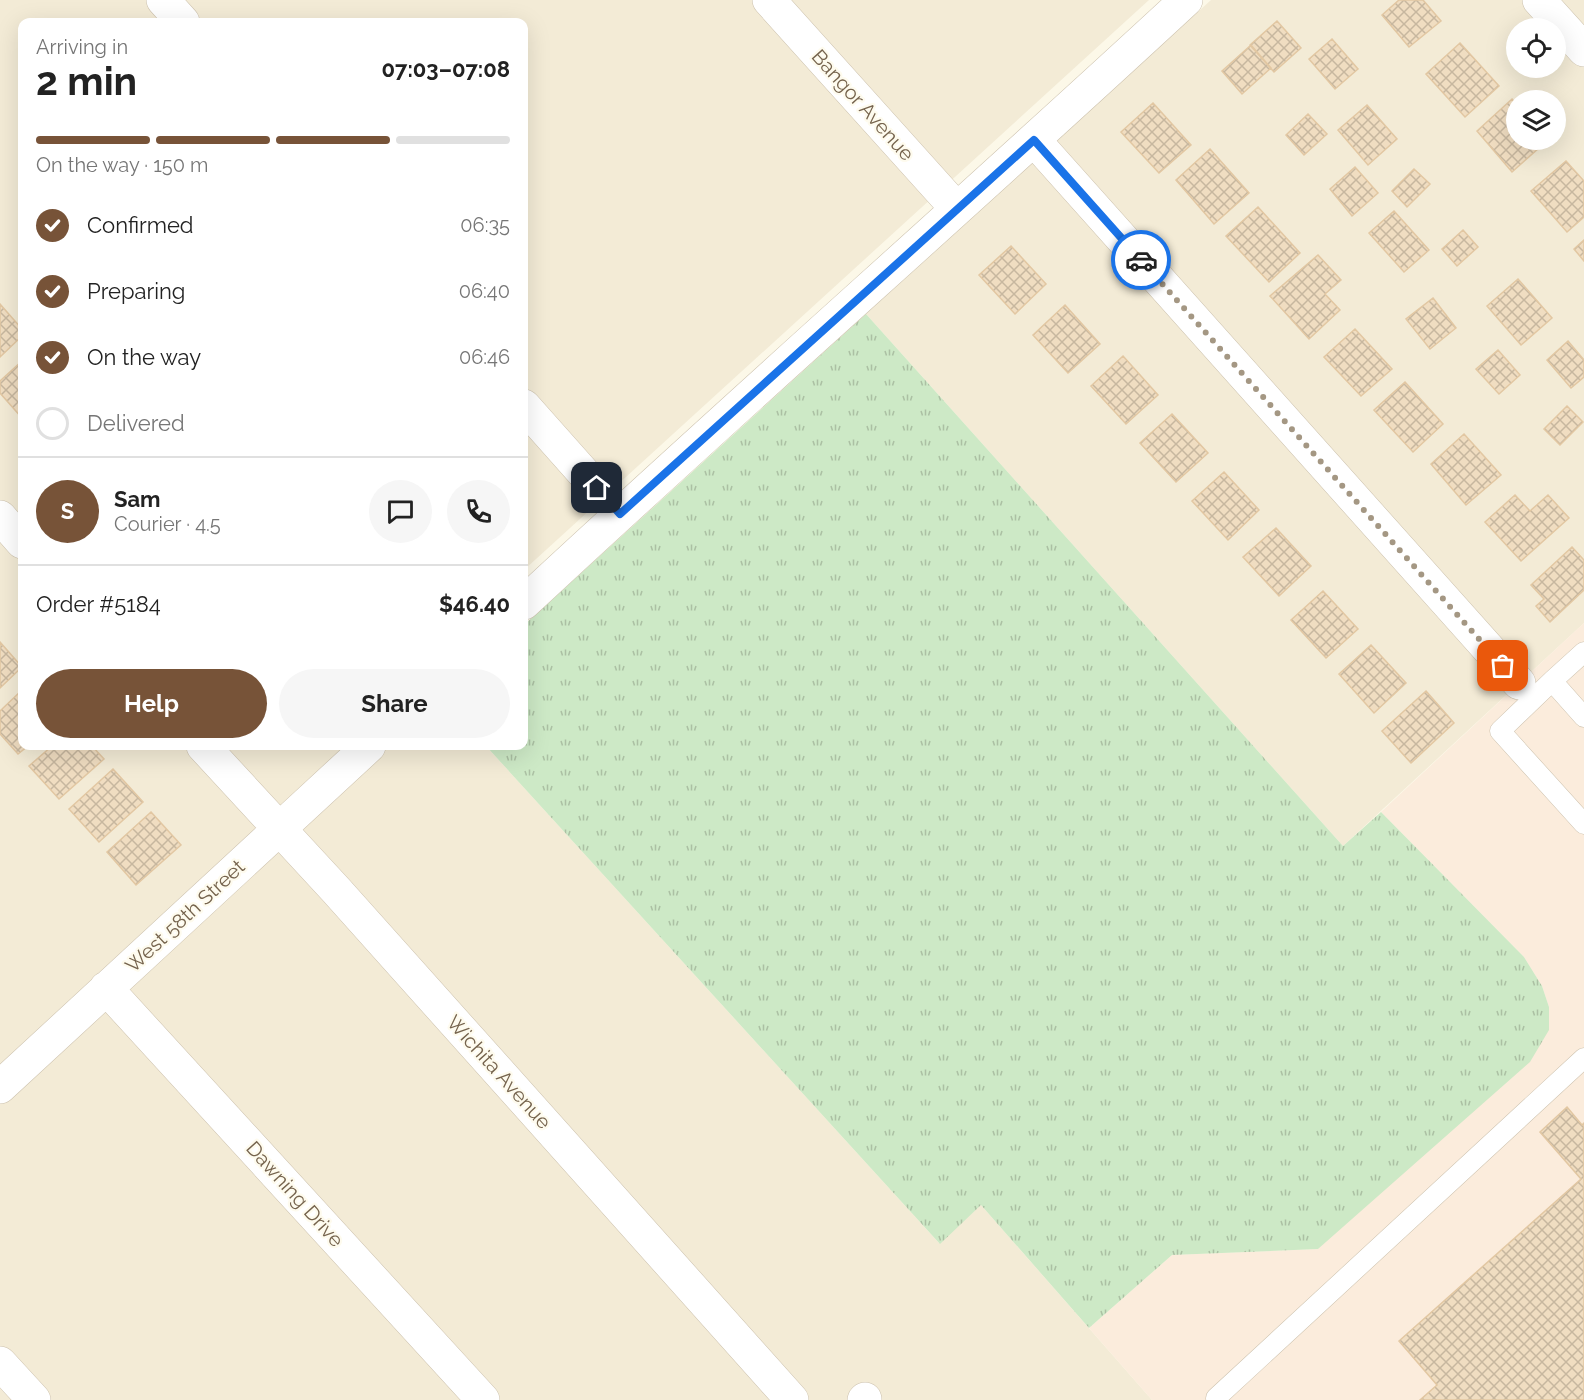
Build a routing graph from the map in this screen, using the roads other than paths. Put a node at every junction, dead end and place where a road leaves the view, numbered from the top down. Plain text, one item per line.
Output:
1 (163, 0) edge
2 (770, 0) edge
3 (1186, 0) edge
4 (1539, 0) edge
5 (179, 18) edge
6 (1584, 50) edge
7 (1034, 140) junction
8 (957, 209) junction
9 (528, 410) edge
10 (620, 514) junction
11 (0, 517) edge
12 (18, 537) edge
13 (528, 599) edge
14 (1584, 652) edge
15 (1552, 681) junction
16 (1519, 683) dead end
17 (1584, 717) edge
18 (207, 750) edge
19 (365, 750) edge
20 (1584, 824) edge
21 (279, 830) junction
22 (106, 988) junction
23 (1584, 1059) edge
24 (0, 1087) edge
25 (0, 1363) edge
26 (34, 1400) edge
27 (483, 1400) edge
28 (792, 1400) edge
29 (1218, 1400) edge

1 - 5 street
2 - 8 street, Bangor Avenue
3 - 7 street
4 - 6 street
7 - 8 street
7 - 16 street
8 - 10 street
9 - 10 street
10 - 13 street
11 - 12 street
14 - 15 lane
15 - 17 lane
15 - 20 lane
18 - 21 street, Wichita Avenue
19 - 21 street, West 58th Street
21 - 22 street, West 58th Street
21 - 28 street, Wichita Avenue
22 - 24 street, West 58th Street
22 - 27 street, Dawning Drive
23 - 29 lane
25 - 26 street

